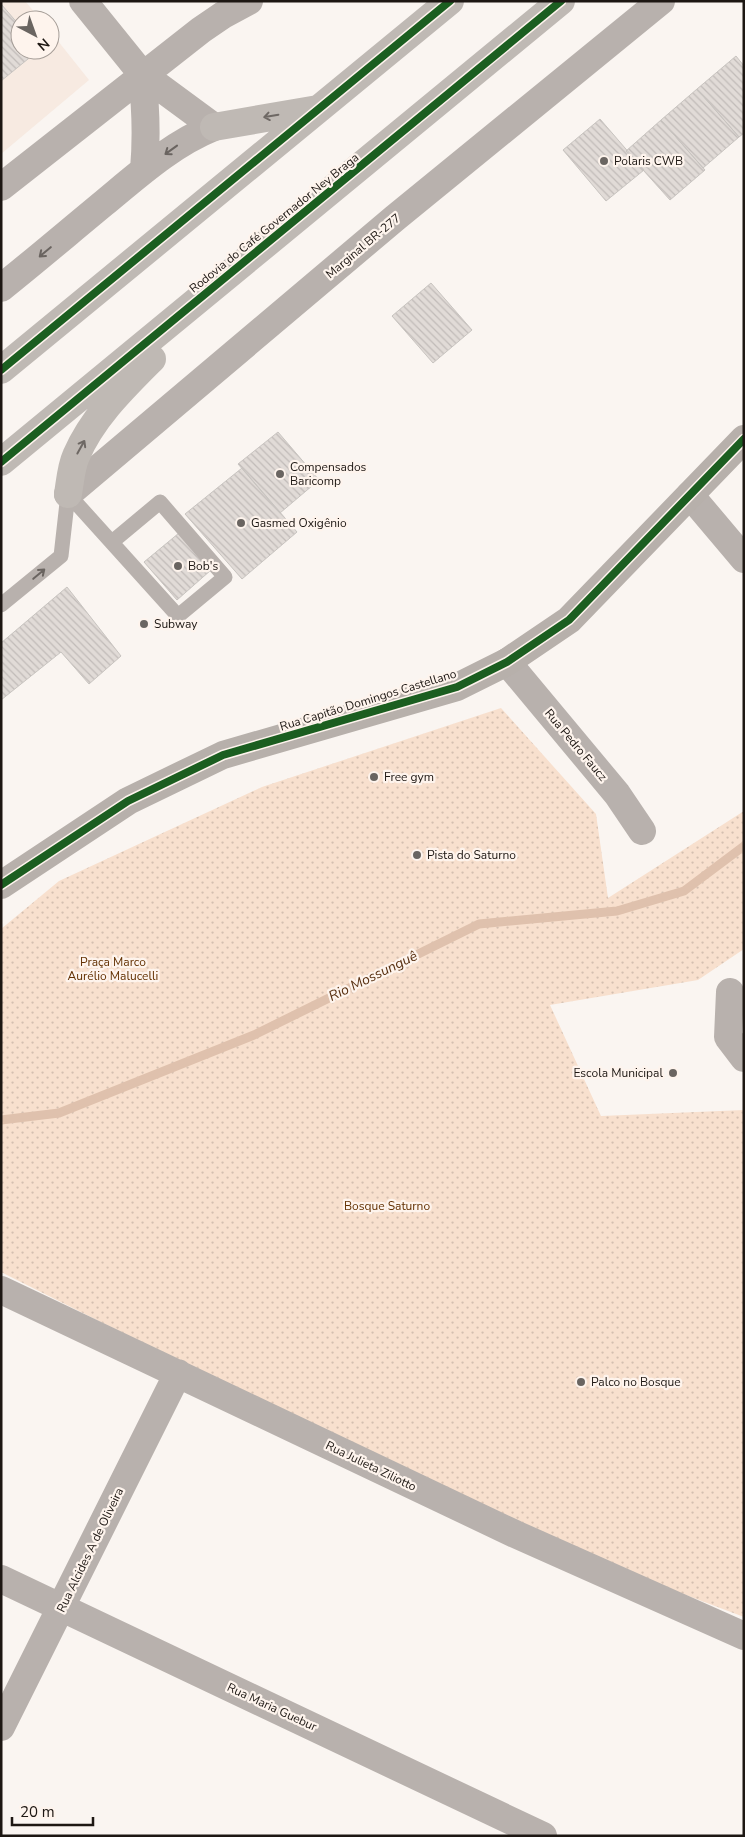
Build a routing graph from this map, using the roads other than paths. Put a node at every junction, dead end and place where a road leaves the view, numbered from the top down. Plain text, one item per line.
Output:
1 (83, 1) edge
2 (248, 1) edge
3 (450, 1) edge
4 (561, 1) edge
5 (661, 1) edge
6 (142, 74) junction
7 (320, 108) junction
8 (214, 127) junction
9 (144, 170) junction
10 (1, 186) edge
11 (273, 239) junction
12 (1, 288) edge
13 (1, 370) edge
14 (744, 439) edge
15 (1, 462) edge
16 (68, 494) junction
17 (690, 495) junction
18 (112, 542) junction
19 (744, 559) edge
20 (1, 605) edge
21 (507, 662) junction
22 (642, 831) dead end
23 (1, 885) edge
24 (730, 992) dead end
25 (744, 1058) edge
26 (1, 1290) edge
27 (178, 1373) junction
28 (1, 1579) edge
29 (62, 1607) junction
30 (744, 1636) edge
31 (1, 1727) edge
32 (542, 1836) edge

1 - 6 street
2 - 6 street
3 - 7 highway
4 - 11 highway, Rodovia do Café Governador Ney Braga
5 - 16 street, Marginal BR-277
6 - 8 street
6 - 9 street
6 - 10 street
7 -> 8 highway
7 - 13 highway
8 -> 9 street
9 -> 12 street
11 - 15 highway, Rodovia do Café Governador Ney Braga
16 -> 11 highway
14 - 17 street, Rua Capitão Domingos Castellano
16 - 18 lane
20 -> 16 lane
17 - 19 street
17 - 21 street, Rua Capitão Domingos Castellano
18 - 18 lane
21 - 22 street, Rua Pedro Faucz
21 - 23 street, Rua Capitão Domingos Castellano
24 - 25 street
26 - 27 street, Rua Julieta Ziliotto
27 - 29 street, Rua Alcides A de Oliveira
27 - 30 street, Rua Julieta Ziliotto
28 - 29 street, Rua Maria Guebur
29 - 31 street, Rua Alcides A de Oliveira
29 - 32 street, Rua Maria Guebur

